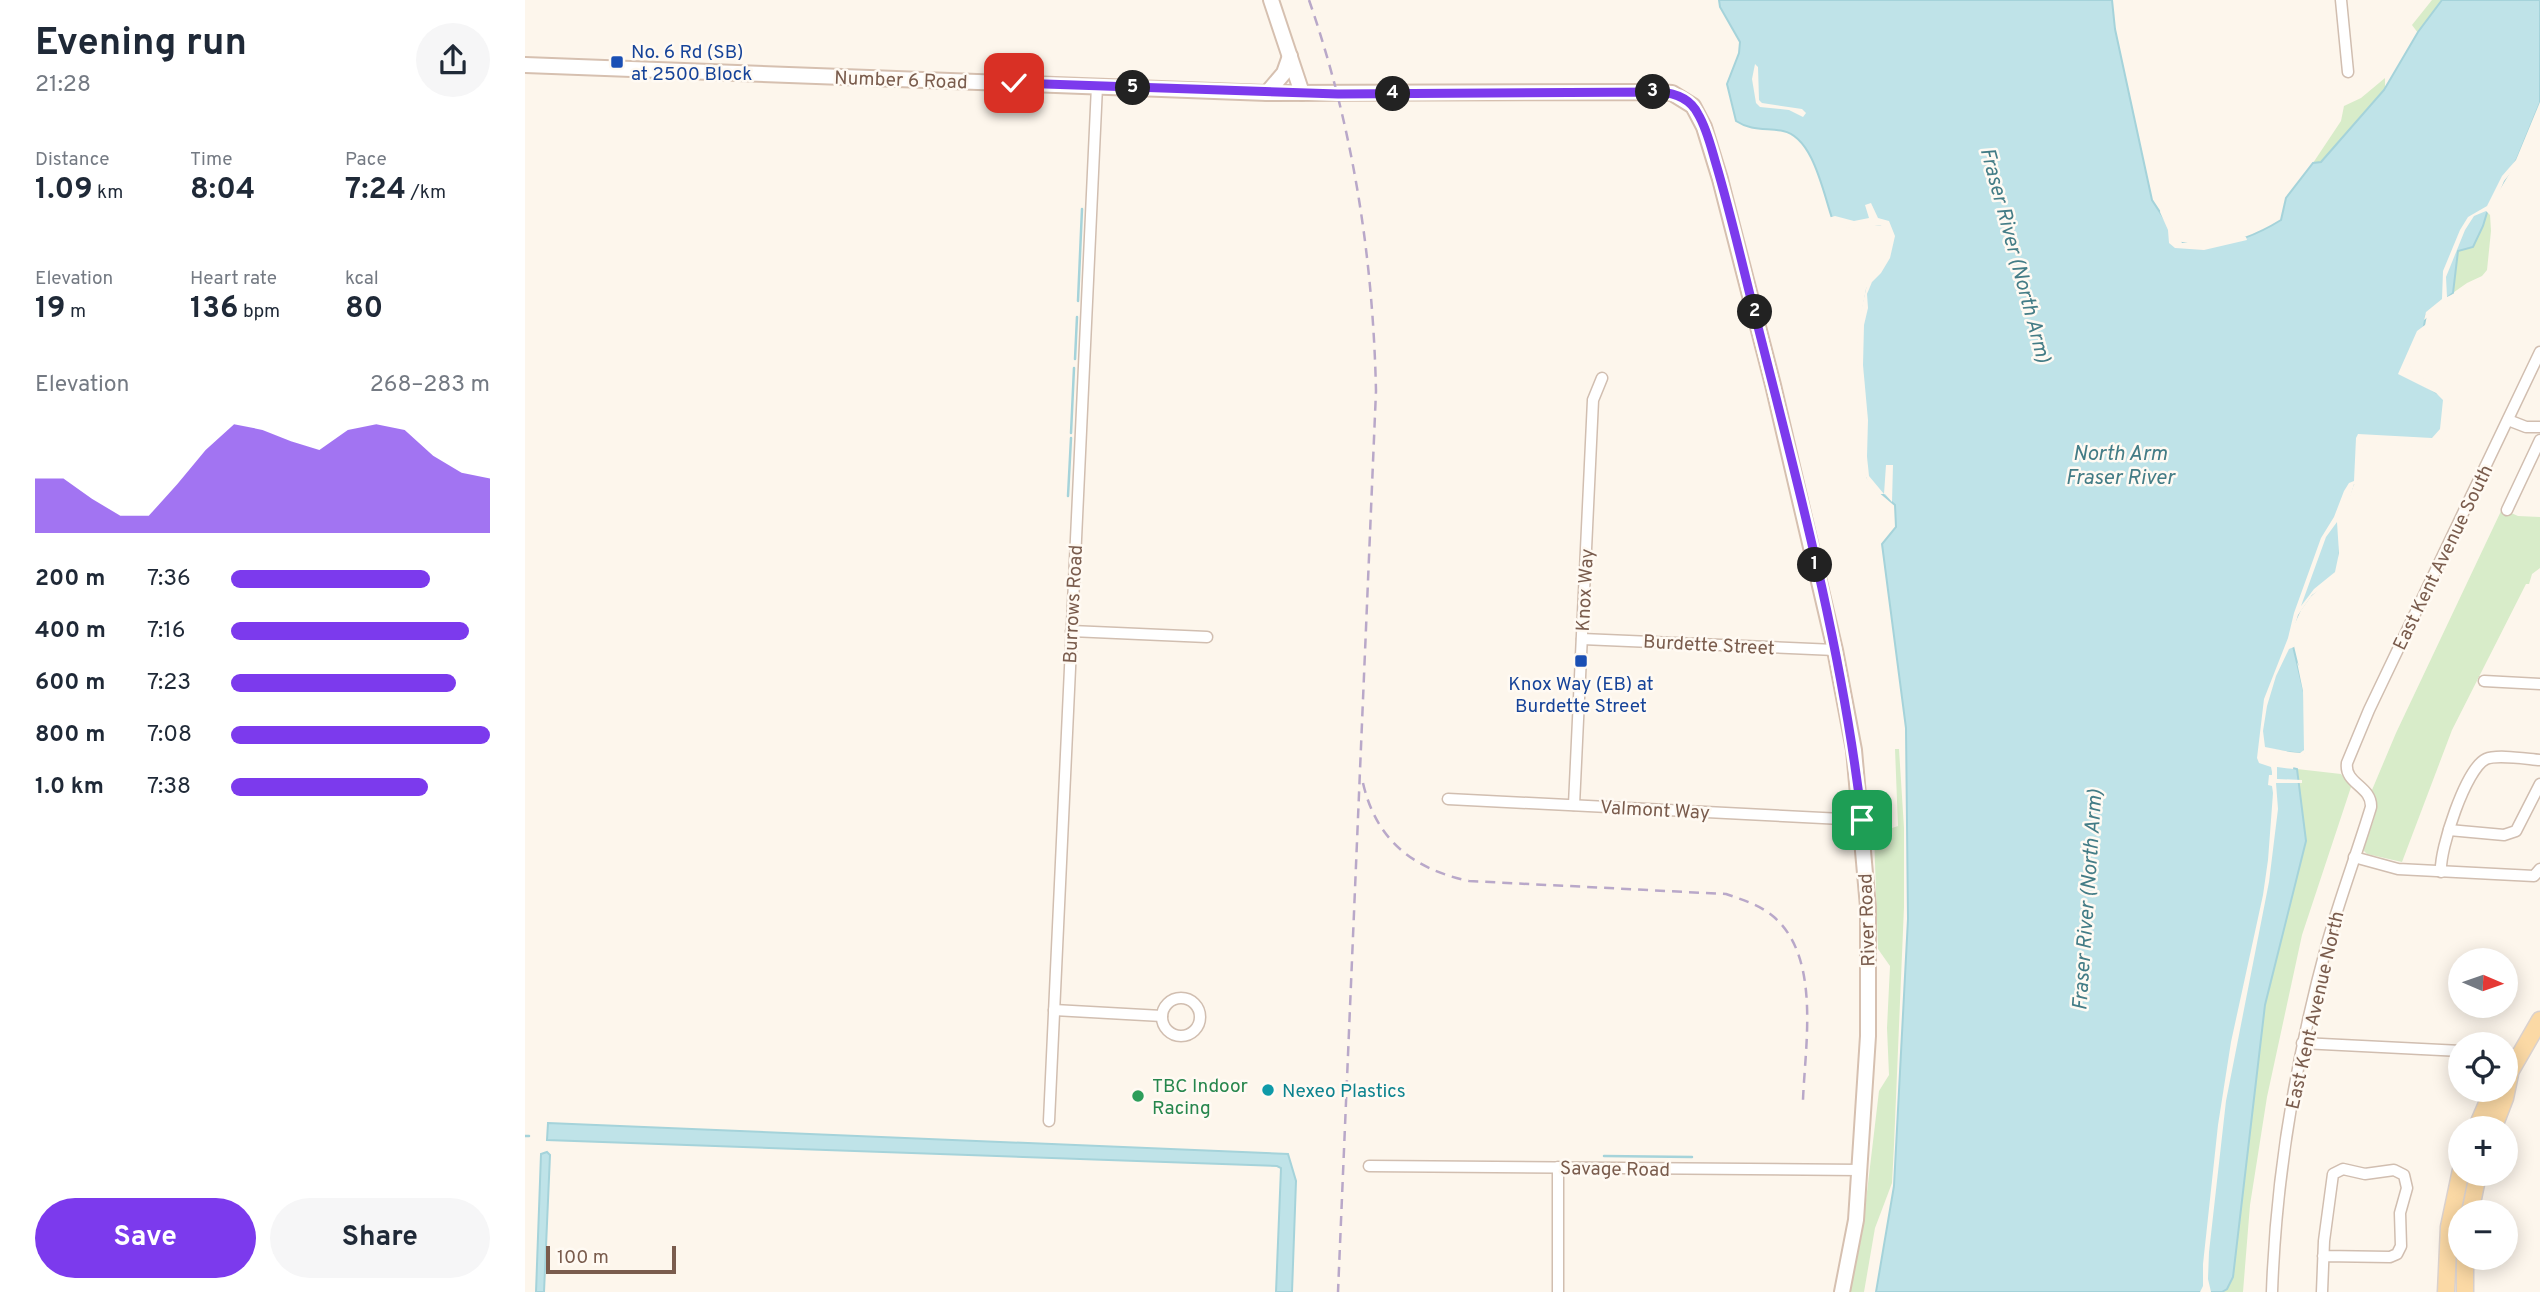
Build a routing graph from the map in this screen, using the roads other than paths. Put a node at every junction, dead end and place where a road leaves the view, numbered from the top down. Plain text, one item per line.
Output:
1 (1271, 0) edge
2 (2341, 0) edge
3 (1290, 56) junction
4 (525, 65) edge
5 (2348, 72) dead end
6 (1097, 86) junction
7 (1267, 93) junction
8 (1302, 93) junction
9 (1693, 106) joint
10 (2540, 352) edge
11 (1602, 378) dead end
12 (2508, 420) junction
13 (2540, 427) edge
14 (2540, 440) edge
15 (2507, 510) dead end
16 (1071, 631) junction
17 (1207, 637) dead end
18 (1582, 639) junction
19 (1835, 650) junction
20 (2484, 681) dead end
21 (2540, 684) edge
22 (2540, 760) edge
23 (2354, 782) joint
24 (2540, 784) edge
25 (1448, 799) dead end
26 (1574, 805) junction
27 (1862, 820) junction
28 (2449, 830) junction
29 (2354, 857) junction
30 (2441, 872) junction
31 (2537, 872) edge
32 (1054, 1010) junction
33 (1162, 1016) dead end
34 (2540, 1020) edge
35 (2302, 1043) junction
36 (2518, 1048) edge
37 (2448, 1050) edge
38 (1049, 1121) dead end
39 (1369, 1166) dead end
40 (1558, 1167) junction
41 (1860, 1170) junction
42 (2458, 1186) edge
43 (2323, 1256) junction
44 (2465, 1270) edge
45 (1558, 1292) edge
46 (1842, 1292) edge
47 (2272, 1292) edge
48 (2322, 1292) edge
49 (2446, 1292) edge
50 (2465, 1292) edge

1 - 3 street
2 - 5 street
3 - 7 street
3 - 8 street
4 - 6 street, Number 6 Road
6 - 7 street, Number 6 Road
6 - 16 street, Burrows Road
7 - 8 street, Number 6 Road
8 - 9 street, Number 6 Road
9 - 19 street, River Road
10 - 12 street, East Kent Avenue South
11 - 18 street, Knox Way
12 - 13 street
12 - 23 street, East Kent Avenue South
14 - 15 street
16 - 17 street
16 - 32 street, Burrows Road
18 - 19 street, Burdette Street
18 - 26 street, Knox Way
19 - 27 street, River Road
20 - 21 street
22 - 28 street
23 - 29 street, East Kent Avenue North
24 - 28 street
25 - 26 street, Valmont Way
26 - 27 street, Valmont Way
27 - 41 street, River Road
28 - 30 street
29 - 30 street
29 - 35 street, East Kent Avenue North
30 - 31 street
32 - 33 street
32 - 38 street, Burrows Road
34 - 36 main road
35 - 37 street
35 - 47 street, East Kent Avenue North
39 - 40 street, Savage Road
40 - 41 street, Savage Road
40 - 45 street
41 - 46 street, River Road
42 - 49 main road
43 - 43 street
43 - 48 street
44 - 50 main road

